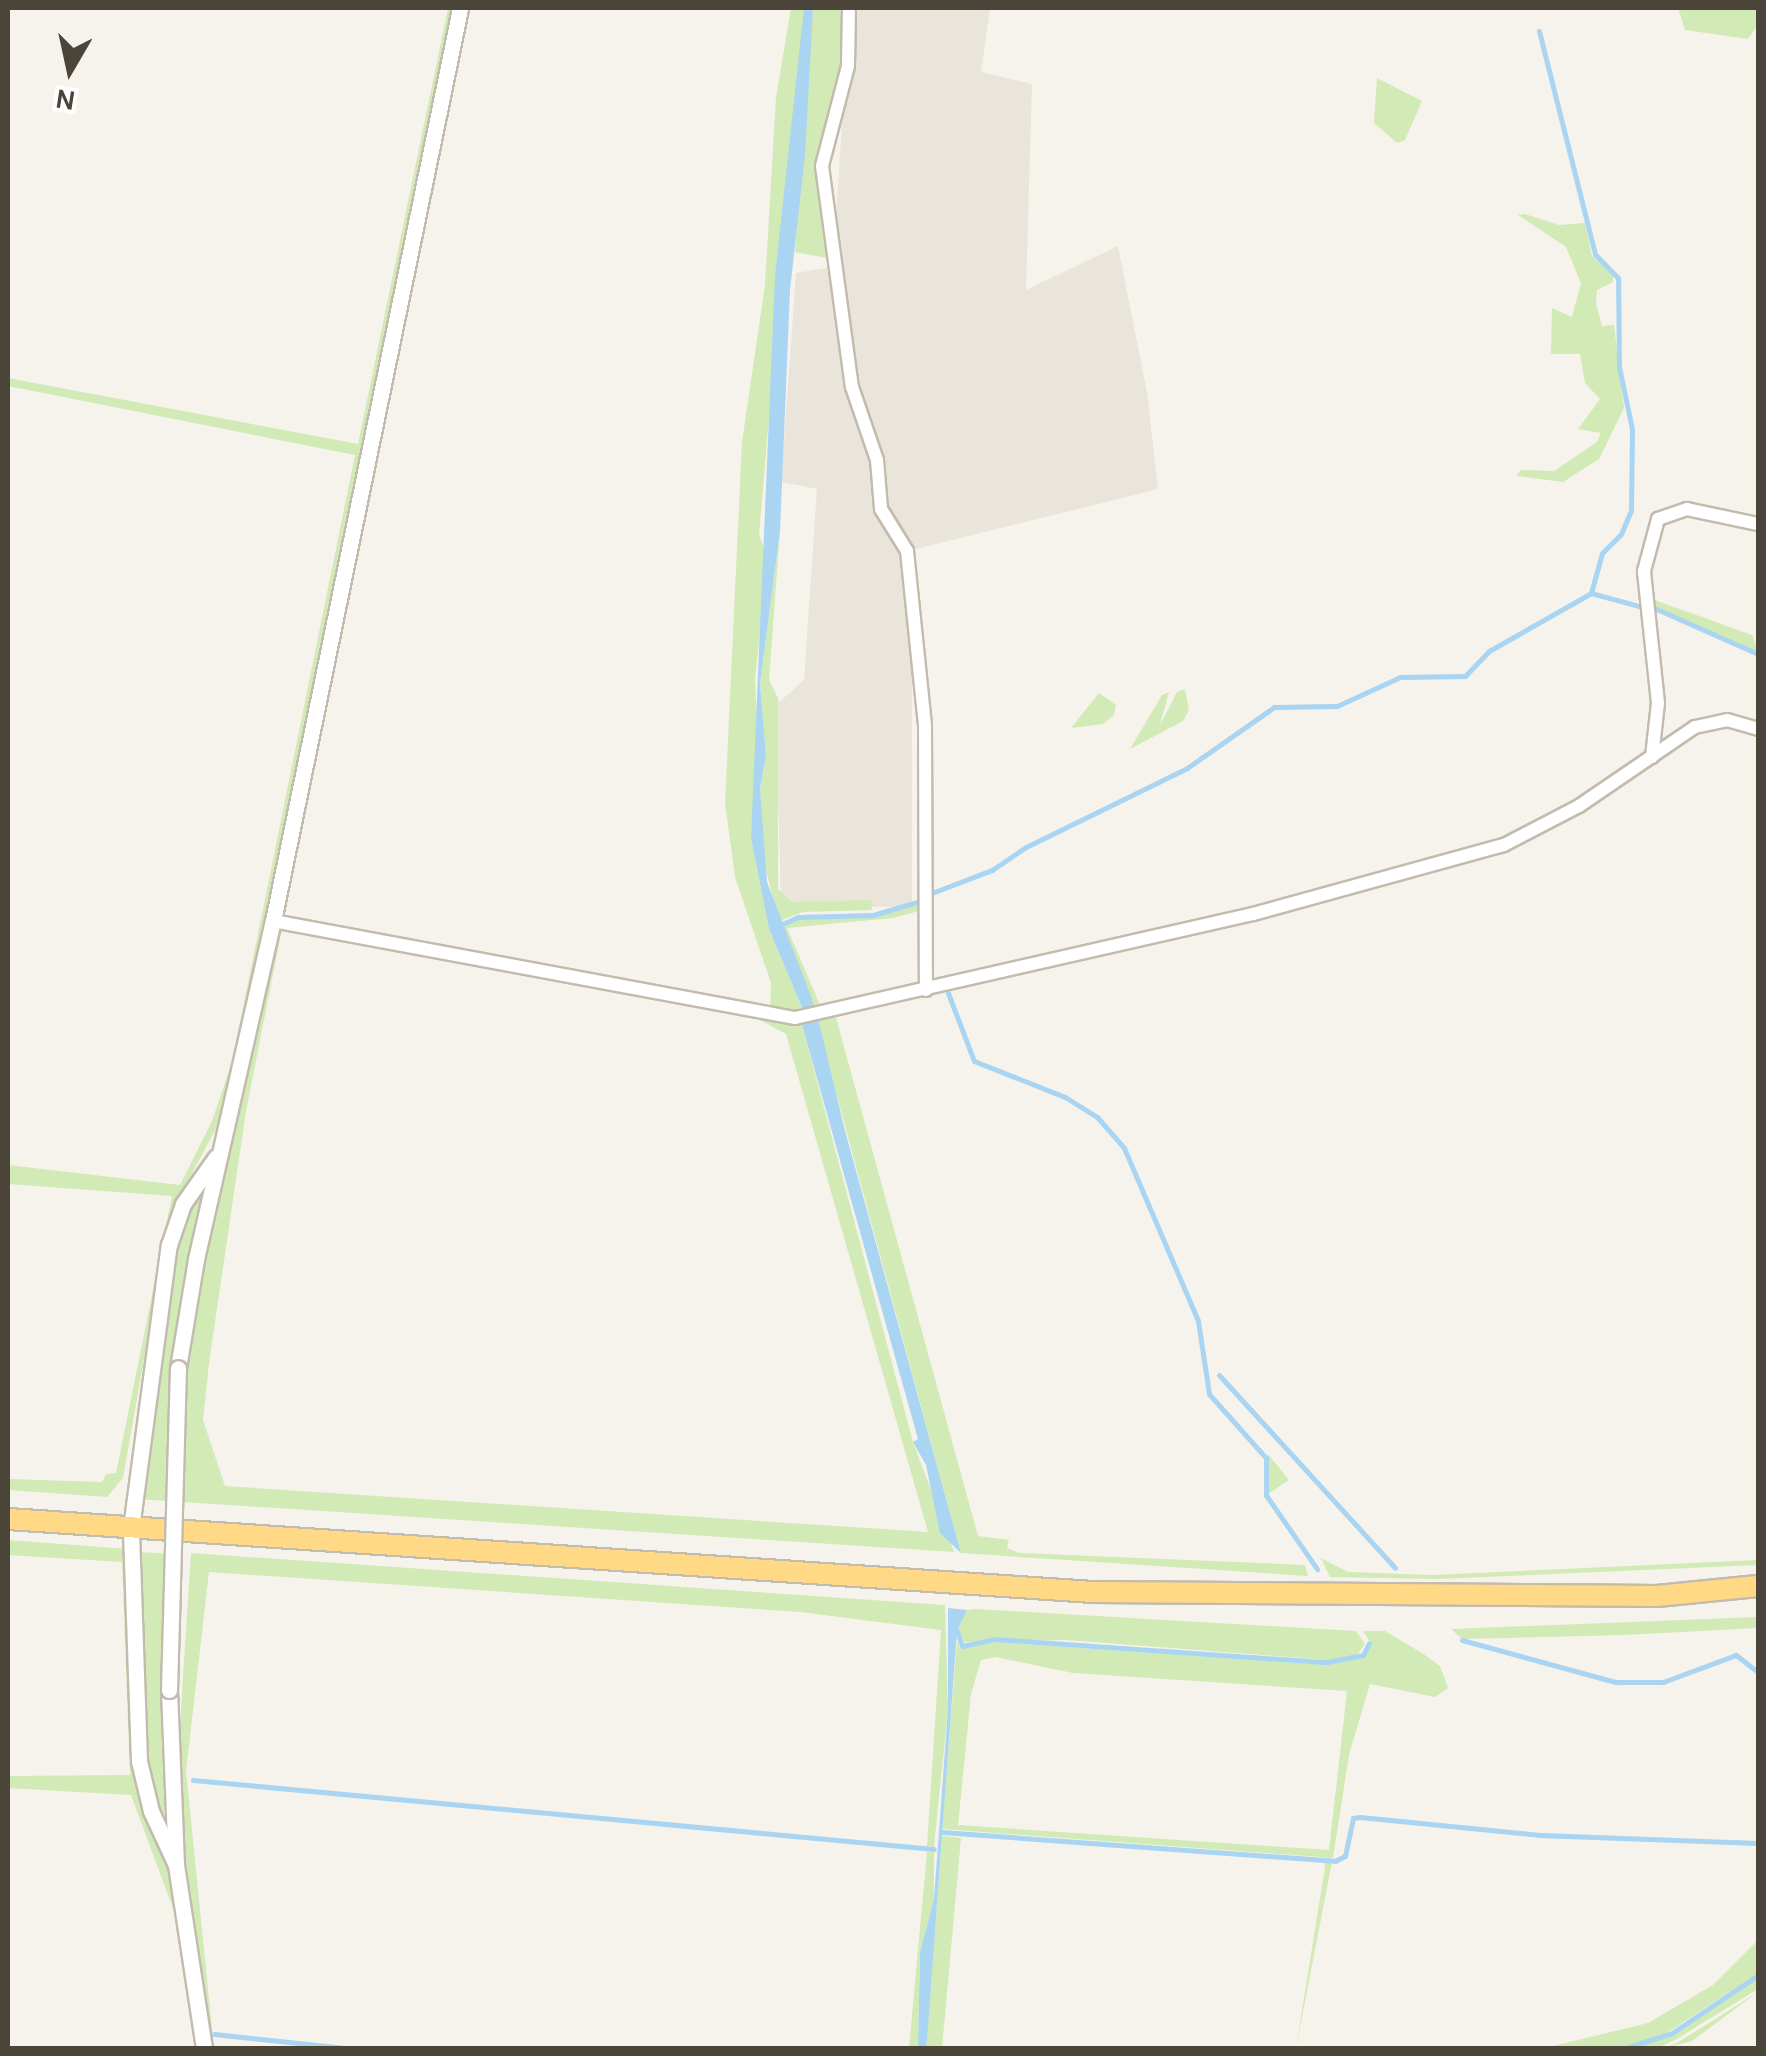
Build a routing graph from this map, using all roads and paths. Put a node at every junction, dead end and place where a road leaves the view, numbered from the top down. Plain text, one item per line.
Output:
1 (460, 8) edge
2 (849, 8) edge
3 (1758, 524) edge
4 (1758, 729) edge
5 (1652, 757) junction
6 (273, 921) junction
7 (926, 990) junction
8 (220, 1150) junction
9 (8, 1518) edge
10 (131, 1528) junction
11 (1758, 1586) edge
12 (176, 1864) junction
13 (204, 2048) edge

1 - 6 street
2 - 7 street
3 - 5 street
4 - 5 street
5 - 7 street
6 - 7 street
6 - 8 street
8 - 10 street
8 - 12 street, bridge
9 - 10 highway
10 - 11 highway
10 - 12 street
12 - 13 street

